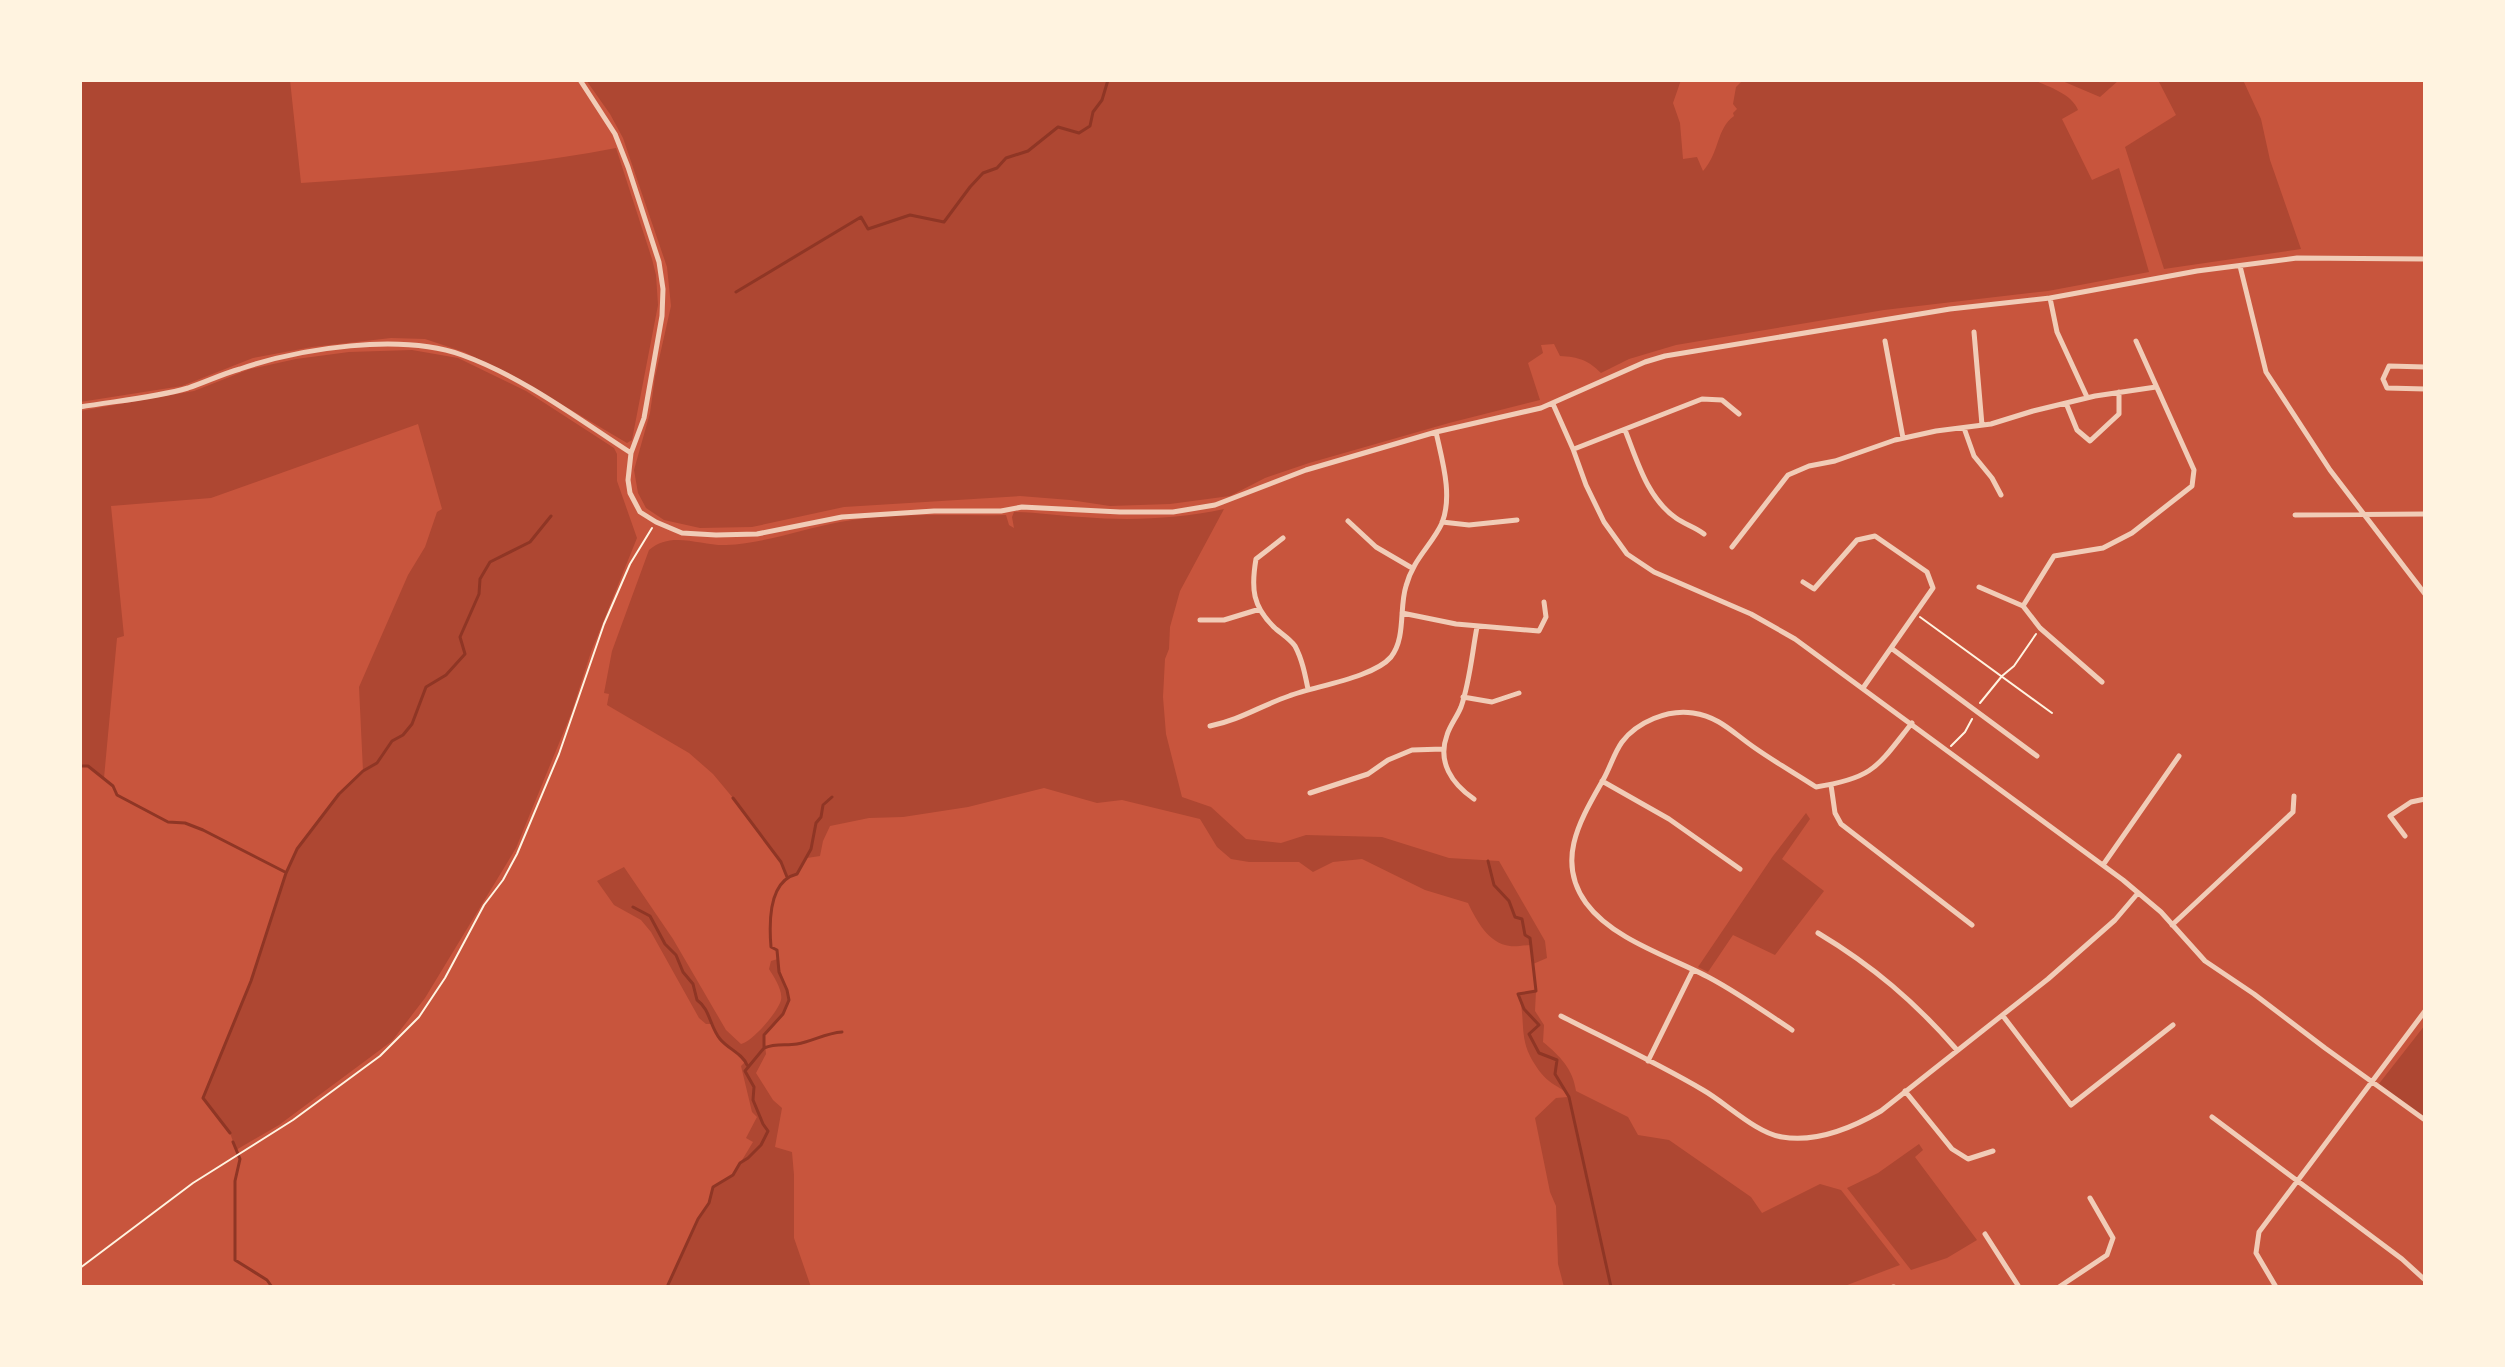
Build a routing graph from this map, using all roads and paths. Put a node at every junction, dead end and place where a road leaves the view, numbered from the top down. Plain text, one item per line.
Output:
1 (580, 80) edge
2 (2425, 259) edge
3 (2240, 266) junction
4 (2050, 298) junction
5 (1974, 332) dead end
6 (1885, 341) dead end
7 (2136, 341) dead end
8 (2425, 367) edge
9 (2156, 387) junction
10 (2425, 389) edge
11 (2119, 392) junction
12 (2087, 398) junction
13 (2066, 403) junction
14 (1553, 404) junction
15 (80, 407) edge
16 (1739, 414) dead end
17 (1982, 425) junction
18 (1964, 428) junction
19 (1625, 430) junction
20 (1436, 432) junction
21 (1903, 438) junction
22 (1573, 449) junction
23 (631, 453) junction
24 (2001, 495) dead end
25 (2425, 514) edge
26 (2295, 515) dead end
27 (2365, 515) junction
28 (1517, 520) dead end
29 (1348, 521) dead end
30 (656, 522) junction
31 (1442, 522) junction
32 (1704, 534) dead end
33 (1283, 538) dead end
34 (1732, 547) dead end
35 (1412, 568) junction
36 (1803, 582) dead end
37 (1979, 587) dead end
38 (2425, 594) edge
39 (1544, 602) dead end
40 (2023, 606) junction
41 (1260, 609) junction
42 (1402, 613) junction
43 (1915, 613) junction
44 (1200, 620) dead end
45 (1477, 627) junction
46 (2040, 628) junction
47 (1891, 648) junction
48 (2002, 676) junction
49 (2102, 682) dead end
50 (1863, 688) junction
51 (1308, 689) junction
52 (1519, 693) dead end
53 (1463, 697) junction
54 (1975, 710) junction
55 (2052, 713) dead end
56 (1912, 723) junction
57 (1210, 726) dead end
58 (1444, 749) junction
59 (1948, 750) junction
60 (2037, 756) dead end
61 (2179, 756) dead end
62 (1602, 781) junction
63 (1831, 785) junction
64 (1310, 793) dead end
65 (2294, 796) dead end
66 (1474, 799) dead end
67 (2425, 799) edge
68 (2405, 836) dead end
69 (2103, 865) junction
70 (1740, 869) dead end
71 (2138, 893) junction
72 (1972, 925) dead end
73 (2172, 925) junction
74 (1818, 933) dead end
75 (1693, 970) junction
76 (2425, 1011) edge
77 (1561, 1016) dead end
78 (2003, 1016) junction
79 (2173, 1025) dead end
80 (1792, 1030) dead end
81 (1957, 1050) junction
82 (1648, 1061) junction
83 (2371, 1080) junction
84 (1905, 1091) junction
85 (2212, 1117) dead end
86 (2425, 1120) edge
87 (1993, 1151) dead end
88 (2298, 1181) junction
89 (2090, 1198) dead end
90 (1985, 1234) dead end
91 (80, 1268) edge
92 (2425, 1280) edge
93 (2019, 1287) edge
94 (2059, 1287) edge
95 (2276, 1287) edge

1 - 23 street
2 - 3 street
3 - 4 street
3 - 27 street
4 - 12 street
4 - 14 street
5 - 17 street
6 - 21 street
7 - 9 street
8 - 10 street
9 - 11 street
9 - 40 street
11 - 12 street
11 - 13 street
12 - 13 street
13 - 17 street
14 - 20 street
14 - 22 street
15 - 23 street
16 - 19 street
17 - 18 street
18 - 21 street
18 - 24 street
19 - 22 street
19 - 32 street
20 - 30 street
20 - 31 street
21 - 34 street
22 - 50 street
23 - 30 street
25 - 27 street
26 - 27 street
27 - 38 street
28 - 31 street
29 - 35 street
30 - 91 path
31 - 35 street
33 - 41 street
35 - 42 street
36 - 43 street
37 - 40 street
39 - 45 street
40 - 46 street
41 - 44 street
41 - 51 street
42 - 45 street
42 - 51 street
43 - 47 street
43 - 48 path
45 - 53 street
46 - 48 path
46 - 49 street
47 - 50 street
47 - 54 street
48 - 54 path
48 - 55 path
50 - 56 street
51 - 57 street
52 - 53 street
53 - 58 street
54 - 59 path
54 - 60 street
56 - 59 street
56 - 63 street
58 - 64 street
58 - 66 street
59 - 69 street
61 - 69 street
62 - 63 street
62 - 70 street
62 - 75 street
63 - 72 street
65 - 73 street
67 - 68 street
69 - 71 street
71 - 73 street
71 - 78 street
73 - 83 street
74 - 81 street
75 - 80 street
75 - 82 street
76 - 83 street
77 - 82 street
78 - 79 street
78 - 81 street
81 - 84 street
82 - 84 street
83 - 86 street
83 - 88 street
84 - 87 street
85 - 88 street
88 - 92 street
88 - 95 street
89 - 94 street
90 - 93 street

